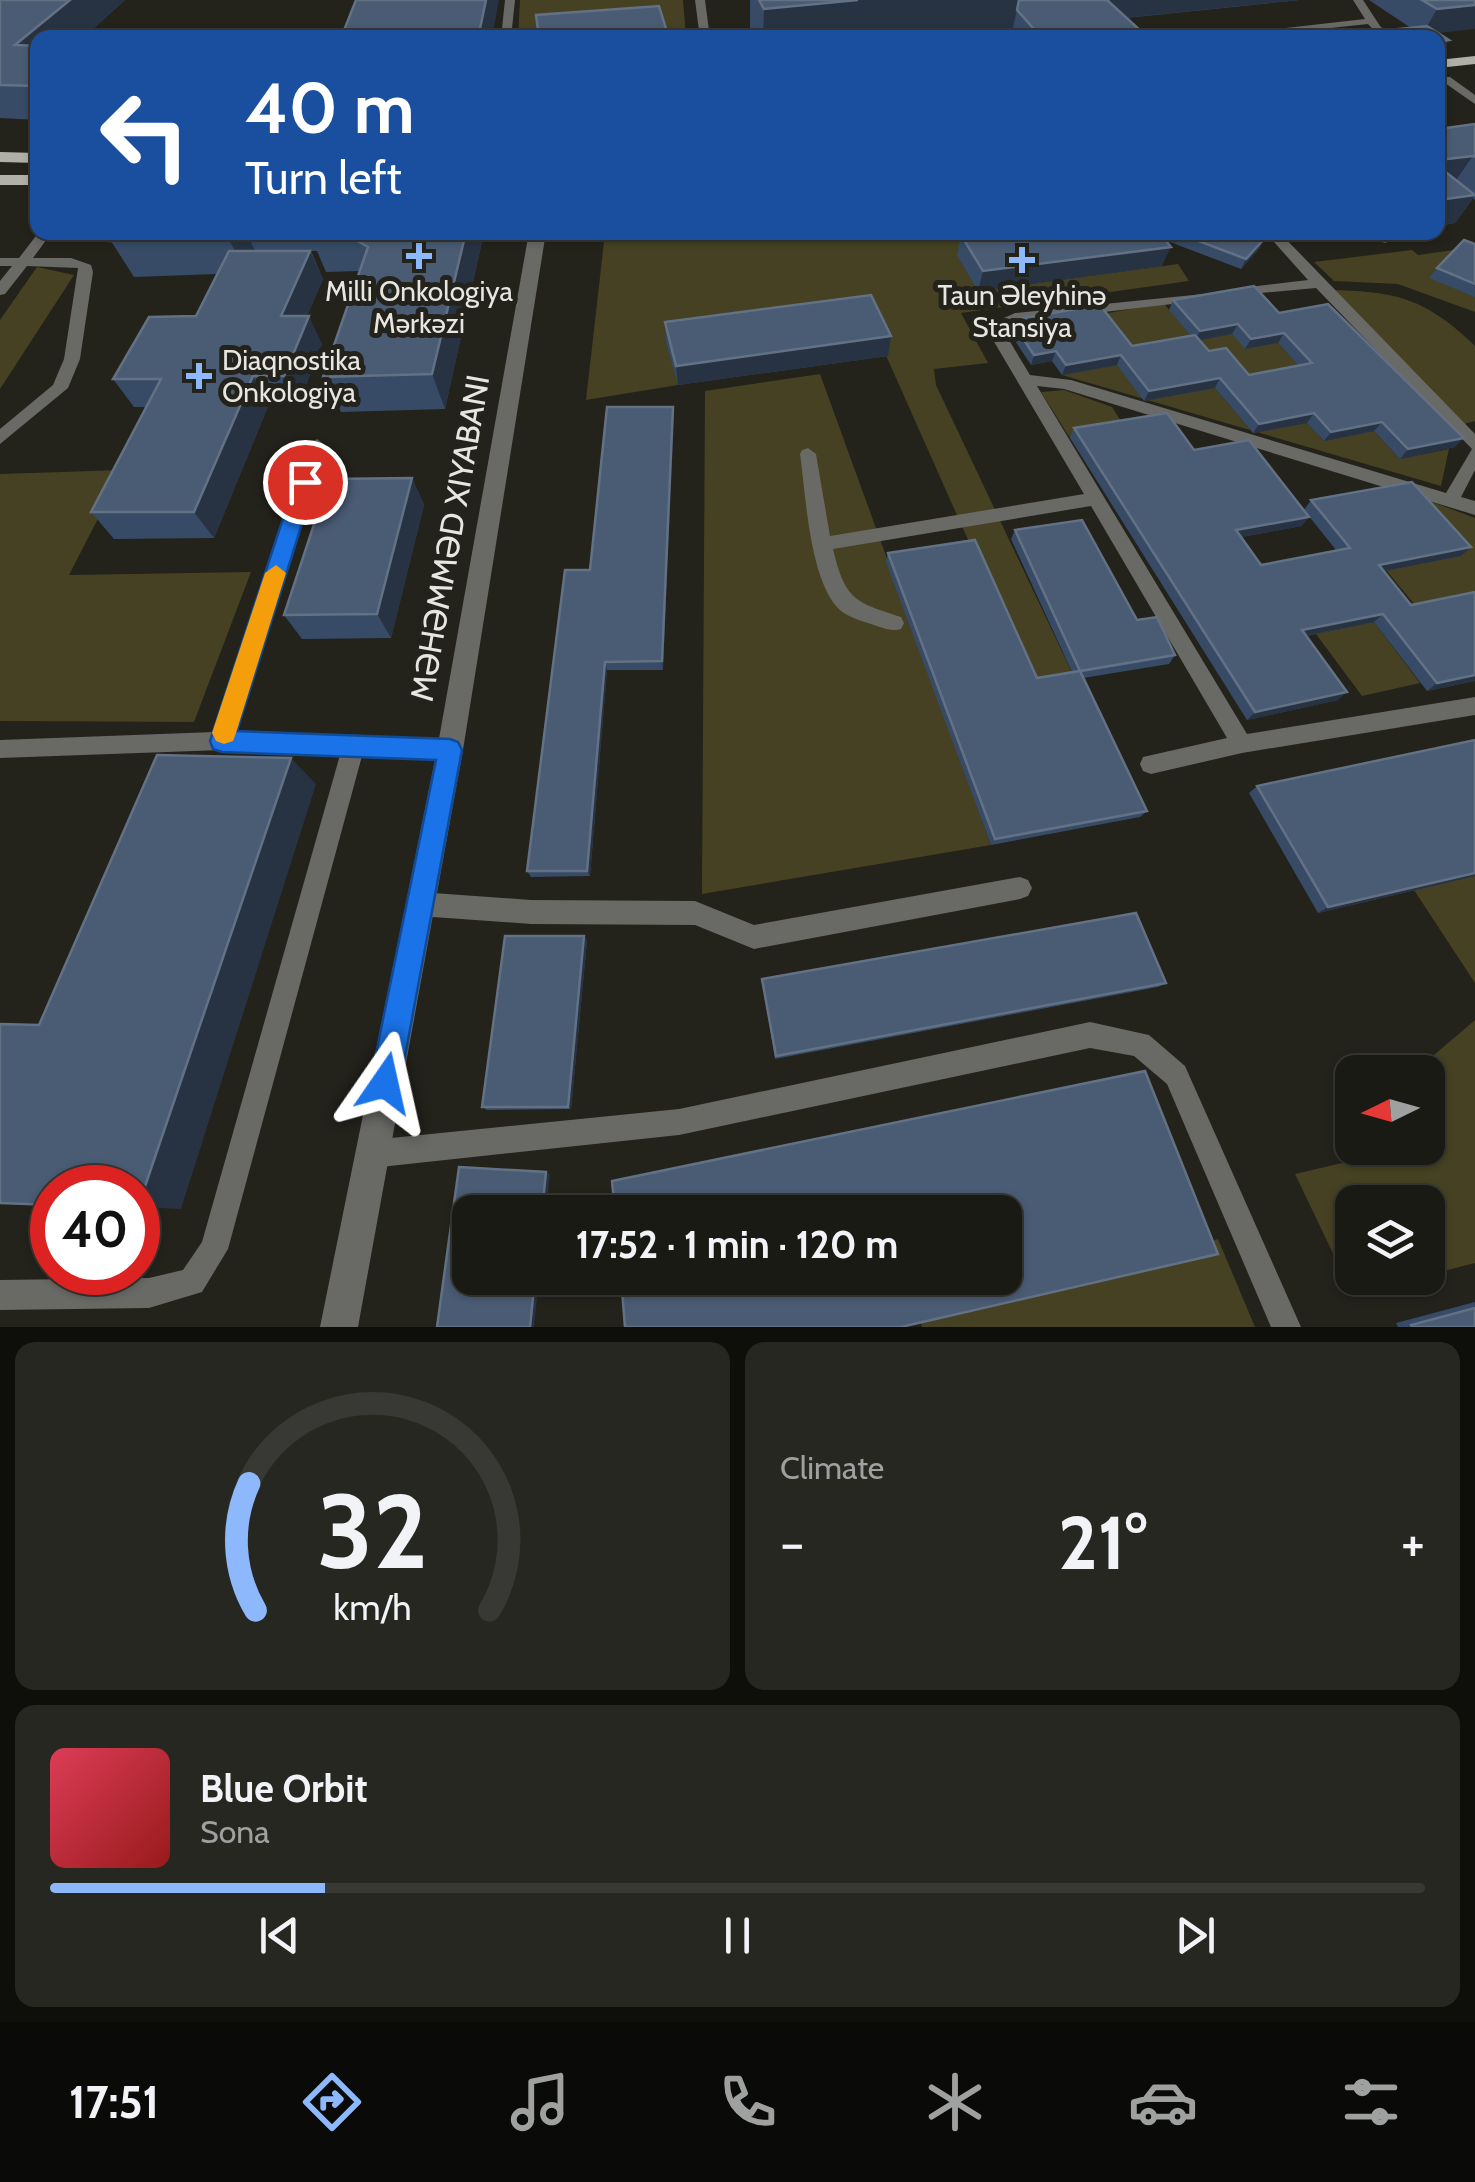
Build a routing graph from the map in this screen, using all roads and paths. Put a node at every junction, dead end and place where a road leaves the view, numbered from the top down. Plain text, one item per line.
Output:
1 (510, 0) edge
2 (700, 0) edge
3 (1358, 0) edge
4 (1370, 20) junction
5 (507, 30) edge
6 (704, 30) edge
7 (1276, 30) edge
8 (1380, 30) edge
9 (1475, 60) edge
10 (1445, 63) edge
11 (1475, 76) edge
12 (1445, 79) edge
13 (1445, 81) edge
14 (1475, 101) edge
15 (0, 157) edge
16 (30, 158) edge
17 (0, 180) edge
18 (30, 180) edge
19 (40, 240) edge
20 (537, 240) edge
21 (1279, 240) edge
22 (0, 262) edge
23 (23, 262) junction
24 (1320, 283) junction
25 (0, 291) edge
26 (1024, 380) junction
27 (0, 438) edge
28 (1475, 444) edge
29 (317, 445) dead end
30 (808, 454) dead end
31 (1475, 454) edge
32 (1452, 498) junction
33 (1096, 500) junction
34 (1475, 508) edge
35 (824, 544) junction
36 (894, 622) dead end
37 (1475, 706) edge
38 (222, 741) junction
39 (1242, 744) junction
40 (354, 745) junction
41 (0, 748) edge
42 (450, 750) junction
43 (1152, 764) dead end
44 (1020, 888) dead end
45 (419, 904) junction
46 (371, 1154) junction
47 (0, 1295) edge
48 (339, 1327) edge
49 (1286, 1327) edge

1 - 5 lane
2 - 6 lane
3 - 4 lane
4 - 7 lane
4 - 8 lane
9 - 10 main road
11 - 12 main road
13 - 14 lane
15 - 16 main road
17 - 18 main road
19 - 23 lane
20 - 42 street, MƏHƏMMƏD XIYABANI
21 - 24 lane
22 - 23 lane
23 - 25 lane
23 - 27 lane
24 - 26 lane
24 - 28 lane
26 - 32 lane
26 - 33 lane
29 - 38 lane
30 - 35 lane
31 - 32 lane
32 - 34 lane
33 - 35 lane
33 - 39 lane
35 - 36 lane
37 - 39 lane
38 - 40 lane
38 - 41 lane
39 - 43 lane
40 - 42 lane
40 - 47 lane
42 - 45 street, MƏHƏMMƏD XIYABANI
44 - 45 lane
45 - 46 street, MƏHƏMMƏD XIYABANI
46 - 48 street, MƏHƏMMƏD XIYABANI
46 - 49 lane

